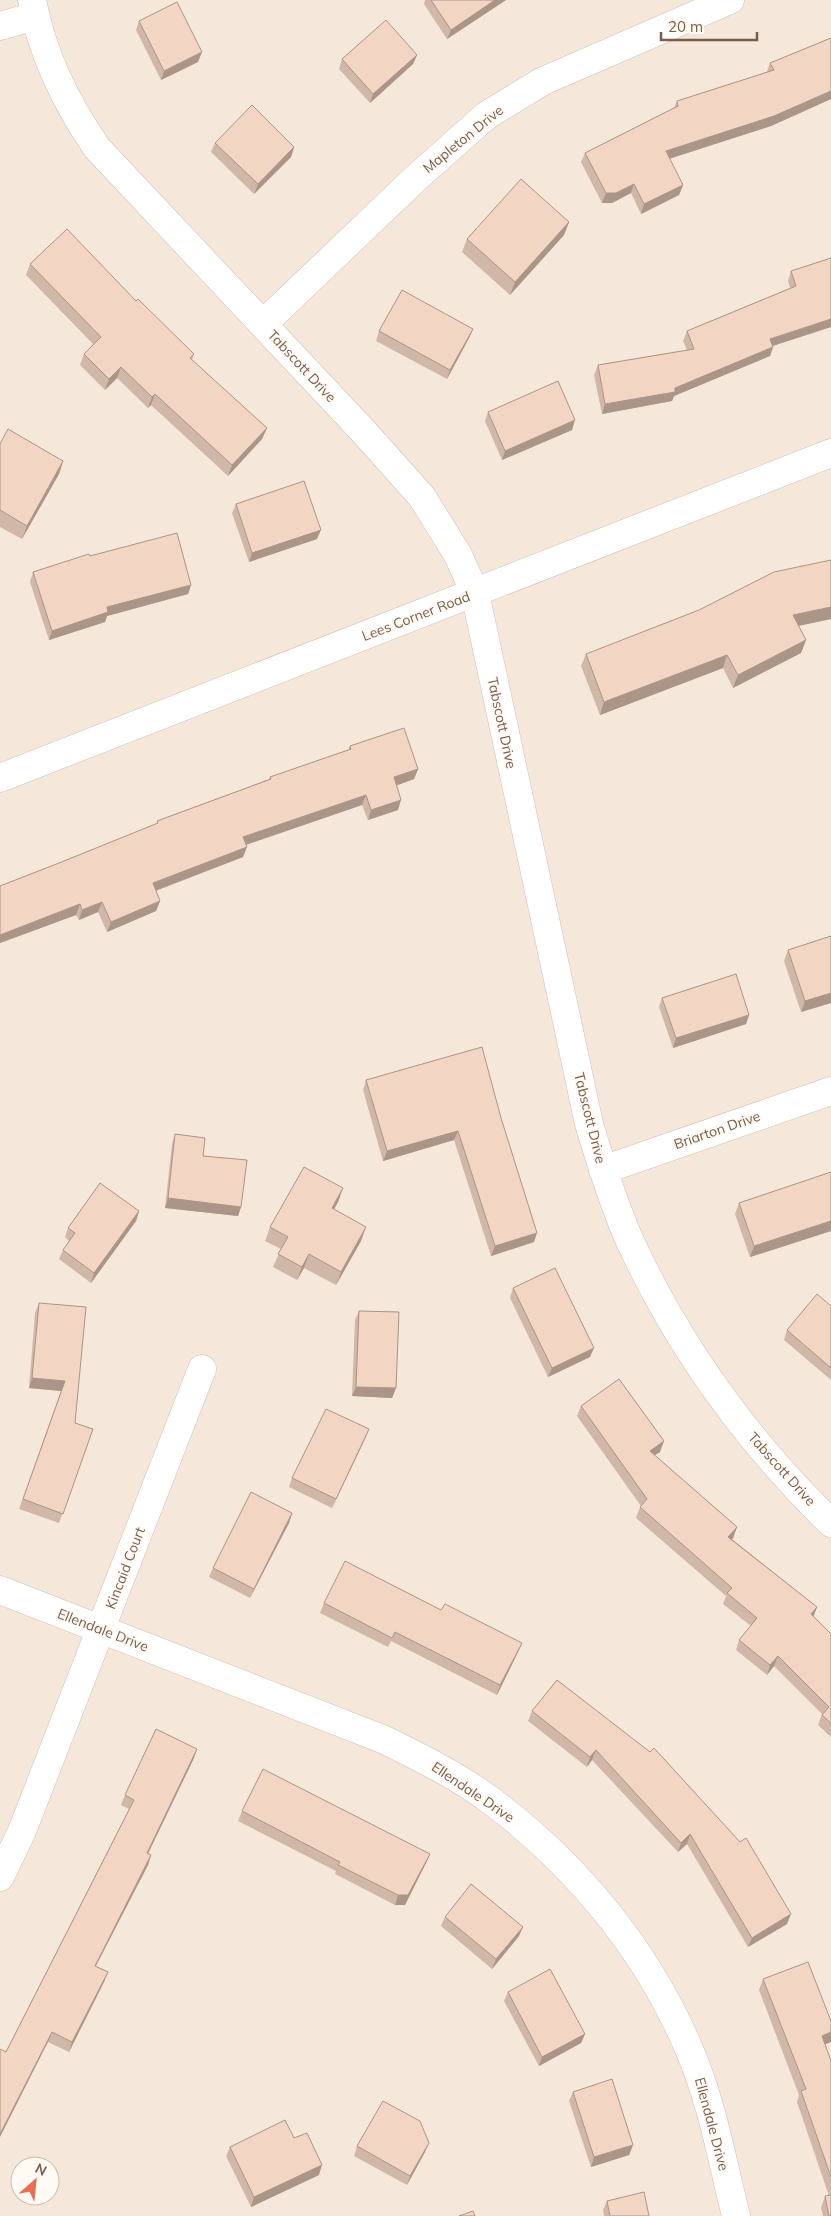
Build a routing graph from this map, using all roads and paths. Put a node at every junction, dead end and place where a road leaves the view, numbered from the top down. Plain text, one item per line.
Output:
1 (730, 0) edge
2 (34, 8) edge
3 (0, 26) edge
4 (263, 324) junction
5 (831, 453) edge
6 (475, 593) junction
7 (0, 778) edge
8 (831, 1091) edge
9 (603, 1170) junction
10 (202, 1369) dead end
11 (831, 1523) edge
12 (0, 1590) edge
13 (101, 1629) junction
14 (0, 1877) edge
15 (736, 2216) edge

1 - 4 street, Mapleton Drive
2 - 3 street
2 - 4 street, Tabscott Drive
4 - 6 street, Tabscott Drive
5 - 6 street, Lees Corner Road
6 - 7 street, Lees Corner Road
6 - 9 street, Tabscott Drive
8 - 9 street, Briarton Drive
9 - 11 street, Tabscott Drive
10 - 13 street, Kincaid Court
12 - 13 street, Ellendale Drive
13 - 14 street, Kincaid Court
13 - 15 street, Ellendale Drive

